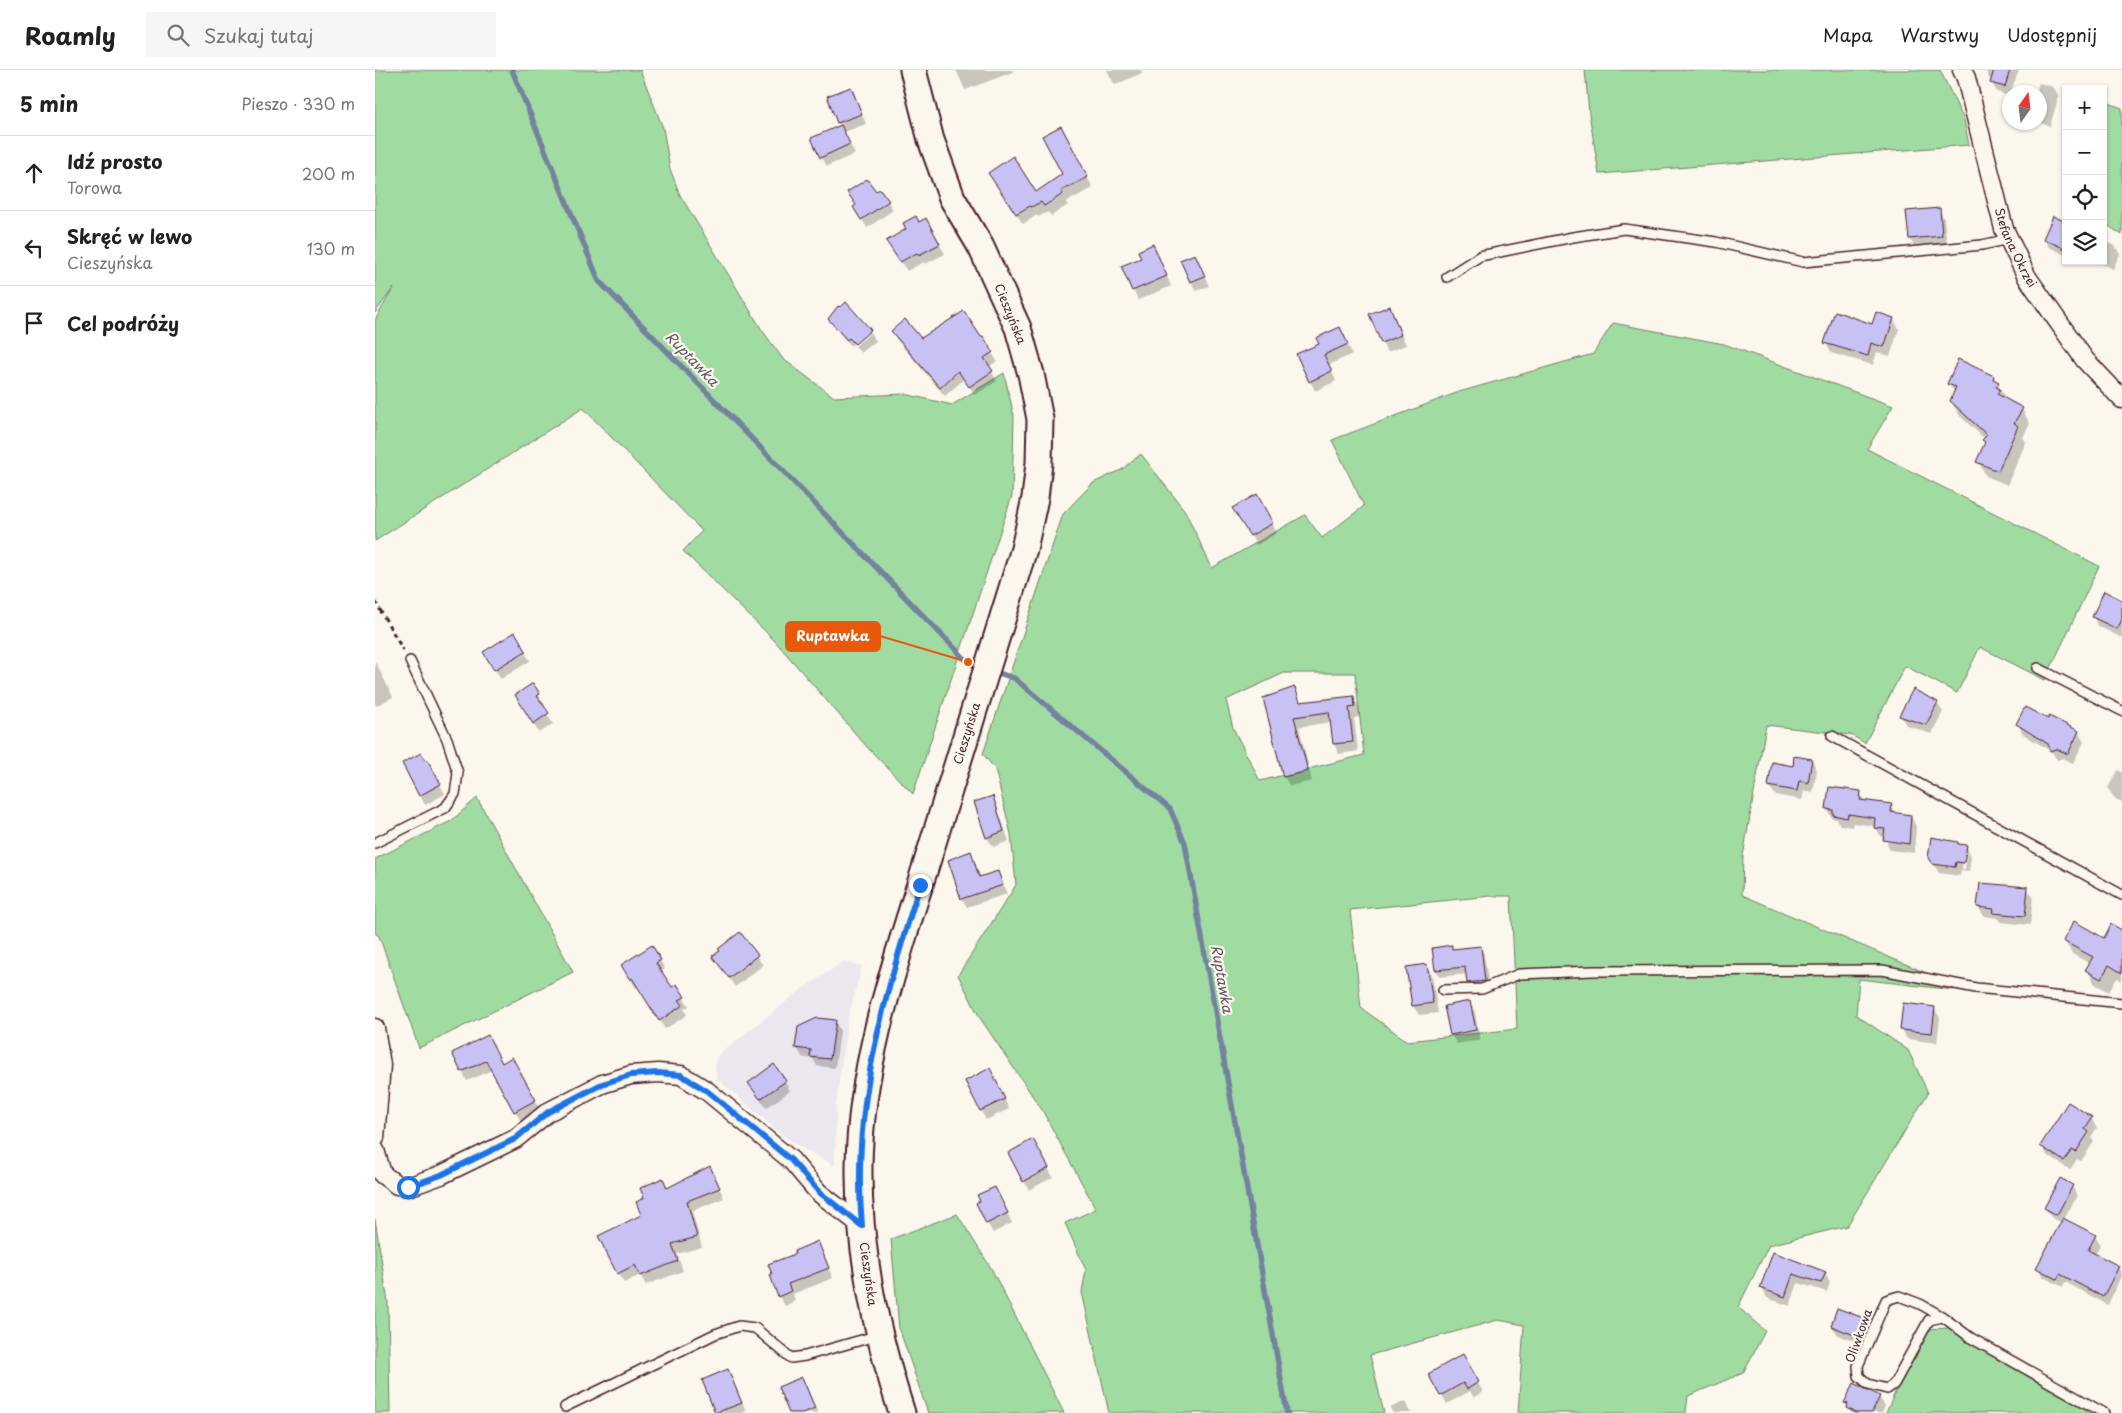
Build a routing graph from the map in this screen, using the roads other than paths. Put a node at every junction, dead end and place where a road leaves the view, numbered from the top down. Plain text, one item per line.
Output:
1 (913, 70) edge
2 (1961, 70) edge
3 (2009, 239) junction
4 (1447, 278) dead end
5 (2122, 399) edge
6 (410, 661) road end
7 (2038, 668) dead end
8 (2122, 712) edge
9 (1833, 736) dead end
10 (375, 843) edge
11 (2122, 895) edge
12 (1443, 990) dead end
13 (2122, 1003) edge
14 (375, 1028) edge
15 (375, 1138) edge
16 (375, 1150) edge
17 (862, 1226) junction
18 (1943, 1317) junction
19 (879, 1335) junction
20 (565, 1407) dead end
21 (902, 1413) edge
22 (2104, 1413) edge

1 - 17 main road, Cieszyńska
2 - 3 street, Stefana Okrzei
3 - 4 lane
3 - 5 street, Stefana Okrzei
6 - 10 lane
7 - 8 lane
9 - 11 lane
12 - 13 lane
14 - 15 street
16 - 17 street
17 - 19 main road, Cieszyńska
18 - 18 lane, Oliwkowa
18 - 22 lane, Oliwkowa
19 - 20 lane
19 - 21 main road, Cieszyńska

